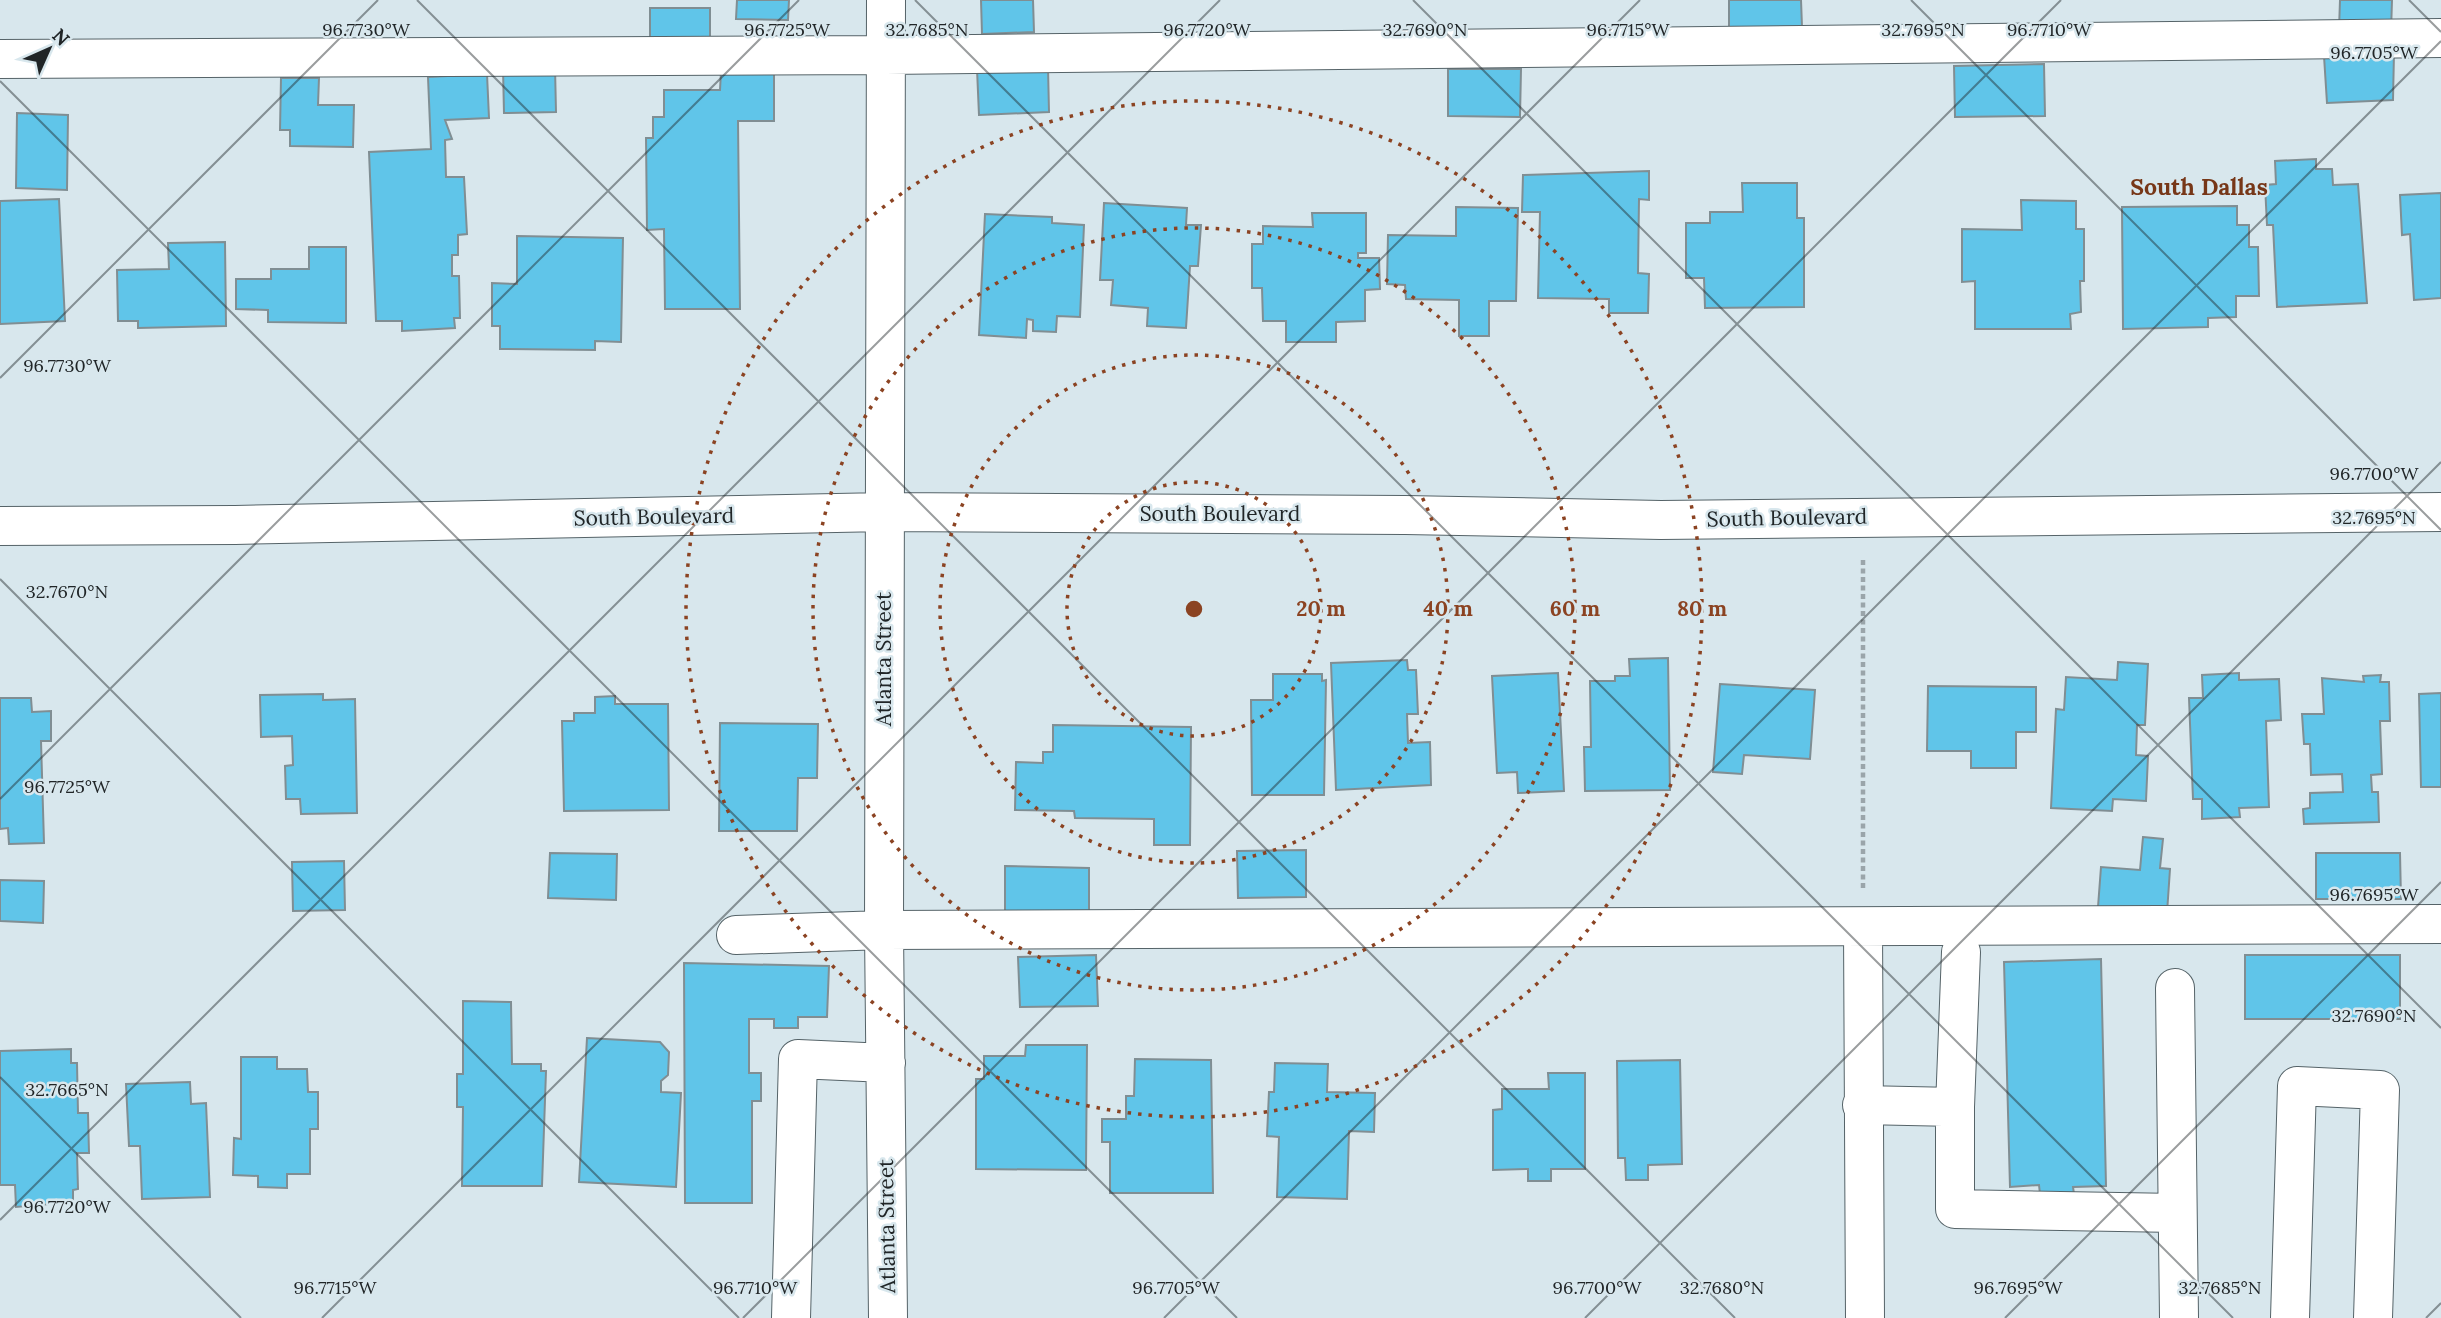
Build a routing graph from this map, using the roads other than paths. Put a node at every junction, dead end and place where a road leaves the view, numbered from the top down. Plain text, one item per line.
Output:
1 (886, 0) edge
2 (2441, 38) edge
3 (886, 55) junction
4 (0, 59) edge
5 (885, 512) junction
6 (2441, 512) edge
7 (0, 526) edge
8 (2441, 924) edge
9 (1863, 927) junction
10 (884, 930) junction
11 (736, 935) dead end
12 (1961, 952) dead end
13 (2175, 988) dead end
14 (886, 1063) junction
15 (1862, 1105) junction
16 (1955, 1107) junction
17 (2177, 1213) junction
18 (790, 1318) edge
19 (888, 1318) edge
20 (1865, 1318) edge
21 (2179, 1318) edge
22 (2290, 1318) edge
23 (2373, 1318) edge

1 - 3 street, Atlanta Street
2 - 3 street
3 - 4 street
3 - 5 street, Atlanta Street
5 - 6 street, South Boulevard
5 - 7 street, South Boulevard
5 - 10 street, Atlanta Street
8 - 9 street
9 - 10 street
9 - 15 street
10 - 11 street
10 - 14 street, Atlanta Street
12 - 16 street
13 - 17 street
14 - 18 street
14 - 19 street, Atlanta Street
15 - 16 street
15 - 20 street
16 - 17 street
17 - 21 street
22 - 23 street

